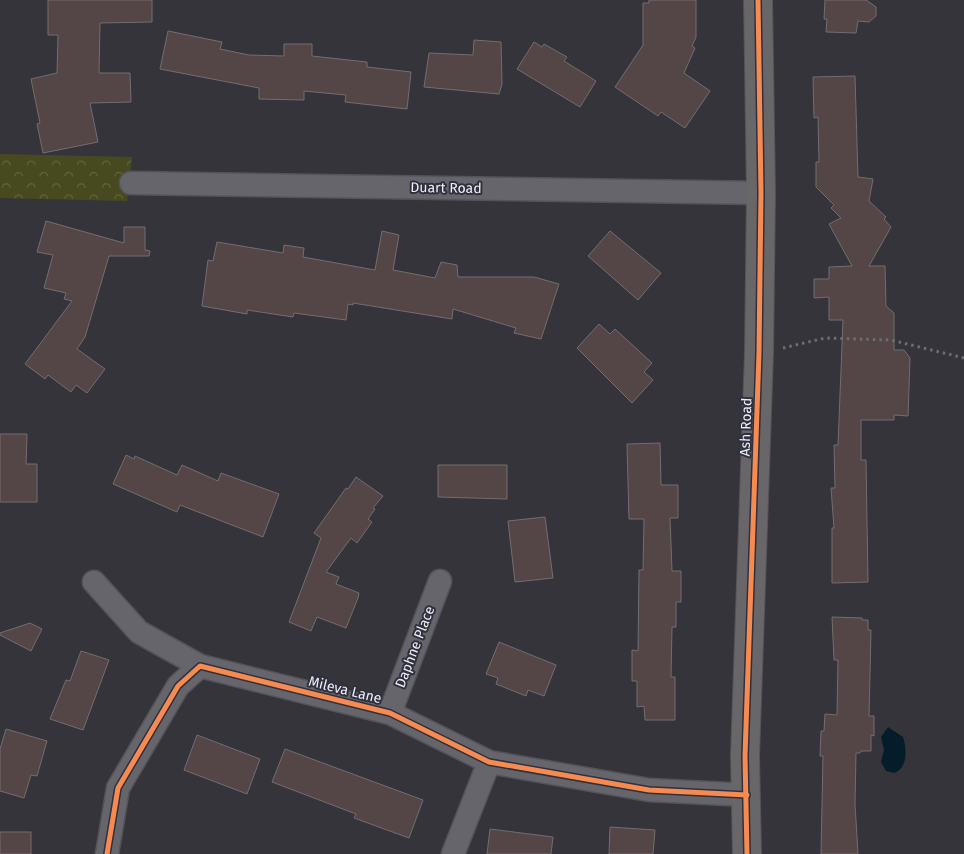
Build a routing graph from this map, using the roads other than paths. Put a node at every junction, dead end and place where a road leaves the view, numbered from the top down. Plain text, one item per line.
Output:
1 (758, 0) edge
2 (131, 183) dead end
3 (761, 193) junction
4 (440, 581) dead end
5 (94, 582) dead end
6 (200, 666) junction
7 (390, 713) junction
8 (489, 762) junction
9 (747, 795) junction
10 (107, 854) edge
11 (454, 854) edge
12 (746, 854) edge

1 - 3 main road, Ash Road
2 - 3 street, Duart Road
3 - 9 main road, Ash Road
4 - 7 street, Daphne Place
5 - 6 street, Mileva Lane
6 - 7 street, Mileva Lane
6 - 10 street
7 - 8 street, Mileva Lane
8 - 9 street, Mileva Lane
8 - 11 street
9 - 12 main road, Ash Road

